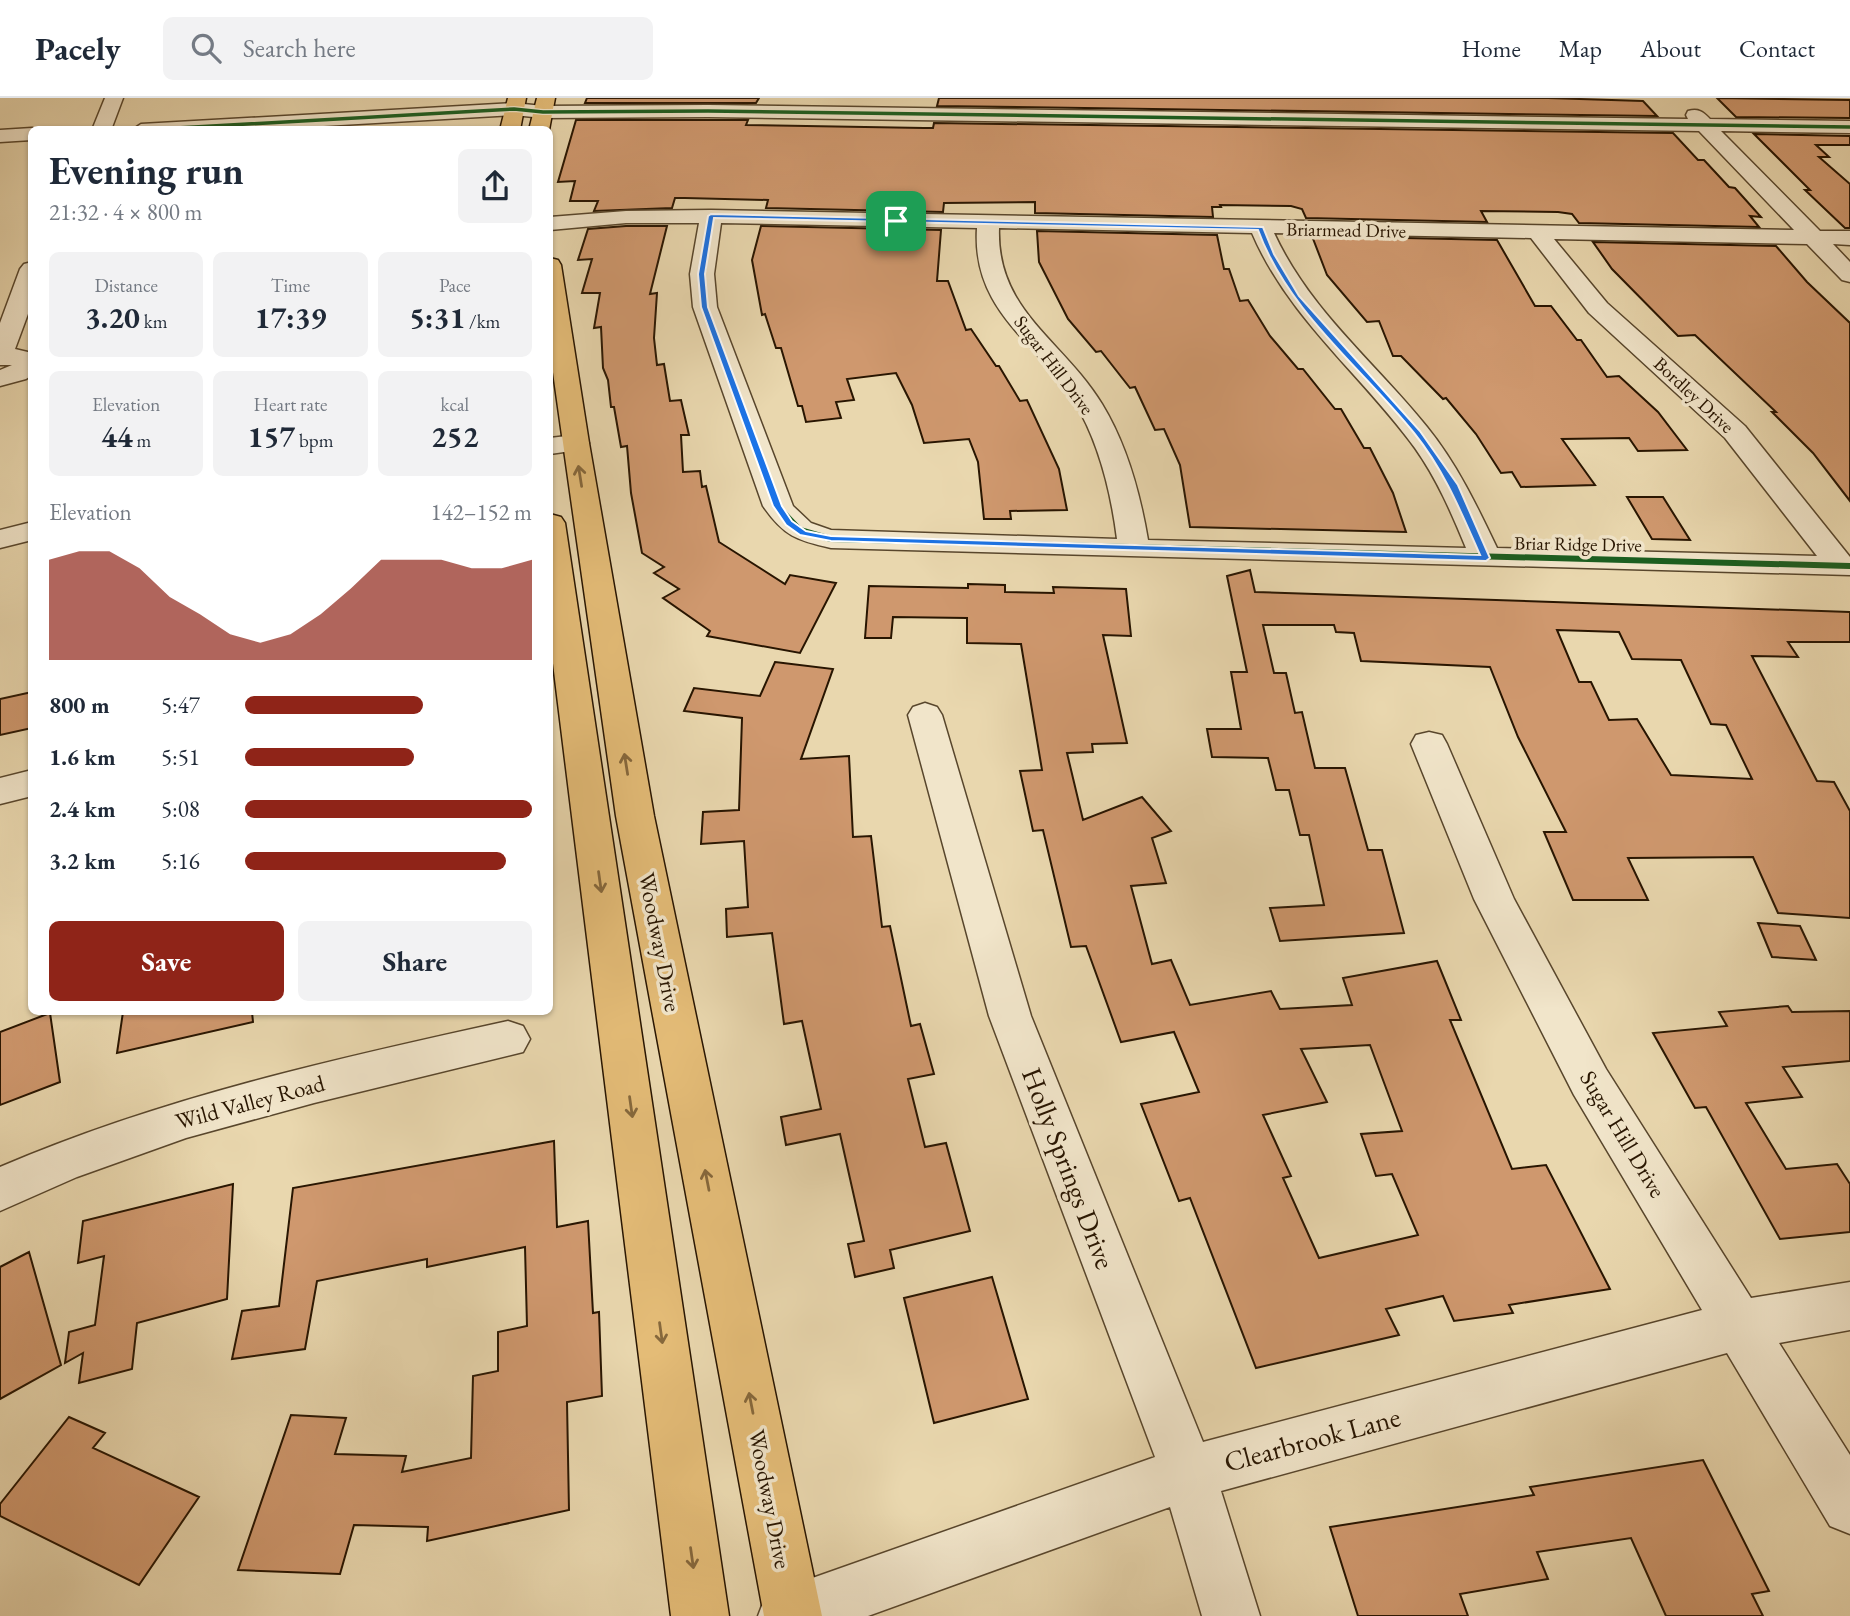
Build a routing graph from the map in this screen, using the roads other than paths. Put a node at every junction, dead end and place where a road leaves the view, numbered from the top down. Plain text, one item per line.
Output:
1 (114, 98) edge
2 (367, 98) edge
3 (1679, 98) edge
4 (867, 105) edge
5 (543, 113) edge
6 (513, 114) edge
7 (358, 125) edge
8 (1705, 125) junction
9 (103, 126) edge
10 (315, 126) edge
11 (1850, 127) edge
12 (28, 134) edge
13 (0, 136) edge
14 (28, 143) edge
15 (0, 144) edge
16 (711, 216) junction
17 (988, 223) junction
18 (553, 225) edge
19 (1261, 228) junction
20 (1538, 233) junction
21 (1811, 237) junction
22 (1850, 237) edge
23 (1850, 275) edge
24 (28, 280) edge
25 (553, 310) edge
26 (28, 364) edge
27 (28, 364) edge
28 (0, 378) edge
29 (562, 445) edge
30 (28, 532) edge
31 (0, 539) edge
32 (553, 544) edge
33 (1134, 550) junction
34 (1486, 558) junction
35 (1845, 566) edge
36 (925, 715) dead end
37 (1429, 744) dead end
38 (28, 784) edge
39 (0, 791) edge
40 (635, 816) junction
41 (592, 823) junction
42 (509, 1039) dead end
43 (0, 1189) edge
44 (1850, 1306) edge
45 (1738, 1325) junction
46 (1188, 1473) junction
47 (1850, 1506) edge
48 (791, 1615) edge
49 (700, 1616) edge
50 (1231, 1616) edge

1 - 9 street
2 - 7 street
3 - 8 street
4 - 5 street
4 - 8 street
5 - 6 street
6 - 7 street
7 - 10 street
8 - 11 street
8 - 21 street
12 - 13 street
14 - 15 street
16 - 17 street, Briarmead Drive
16 - 18 street, Briarmead Drive
16 - 33 street, Briar Ridge Drive
17 - 19 street, Briarmead Drive
17 - 33 street, Sugar Hill Drive
19 - 20 street, Briarmead Drive
19 - 34 street
20 - 21 street, Briarmead Drive
20 - 35 street, Bordley Drive
21 - 22 street, Briarmead Drive
21 - 23 street
24 - 26 street
25 - 29 main road, Woodway Drive
27 - 28 street
40 -> 29 main road, Woodway Drive
30 - 31 street
32 - 41 main road, Woodway Drive
33 - 34 street, Briar Ridge Drive
34 - 35 street, Briar Ridge Drive
36 - 46 street, Holly Springs Drive
37 - 45 street, Sugar Hill Drive
38 - 39 street
40 - 41 main road
48 -> 40 main road, Woodway Drive
41 -> 49 main road, Woodway Drive
42 - 43 street, Wild Valley Road
44 - 45 street, Clearbrook Lane
45 - 46 street, Clearbrook Lane
45 - 47 street, Sugar Hill Drive
46 - 48 street, Clearbrook Lane
46 - 50 street, Holly Springs Drive

